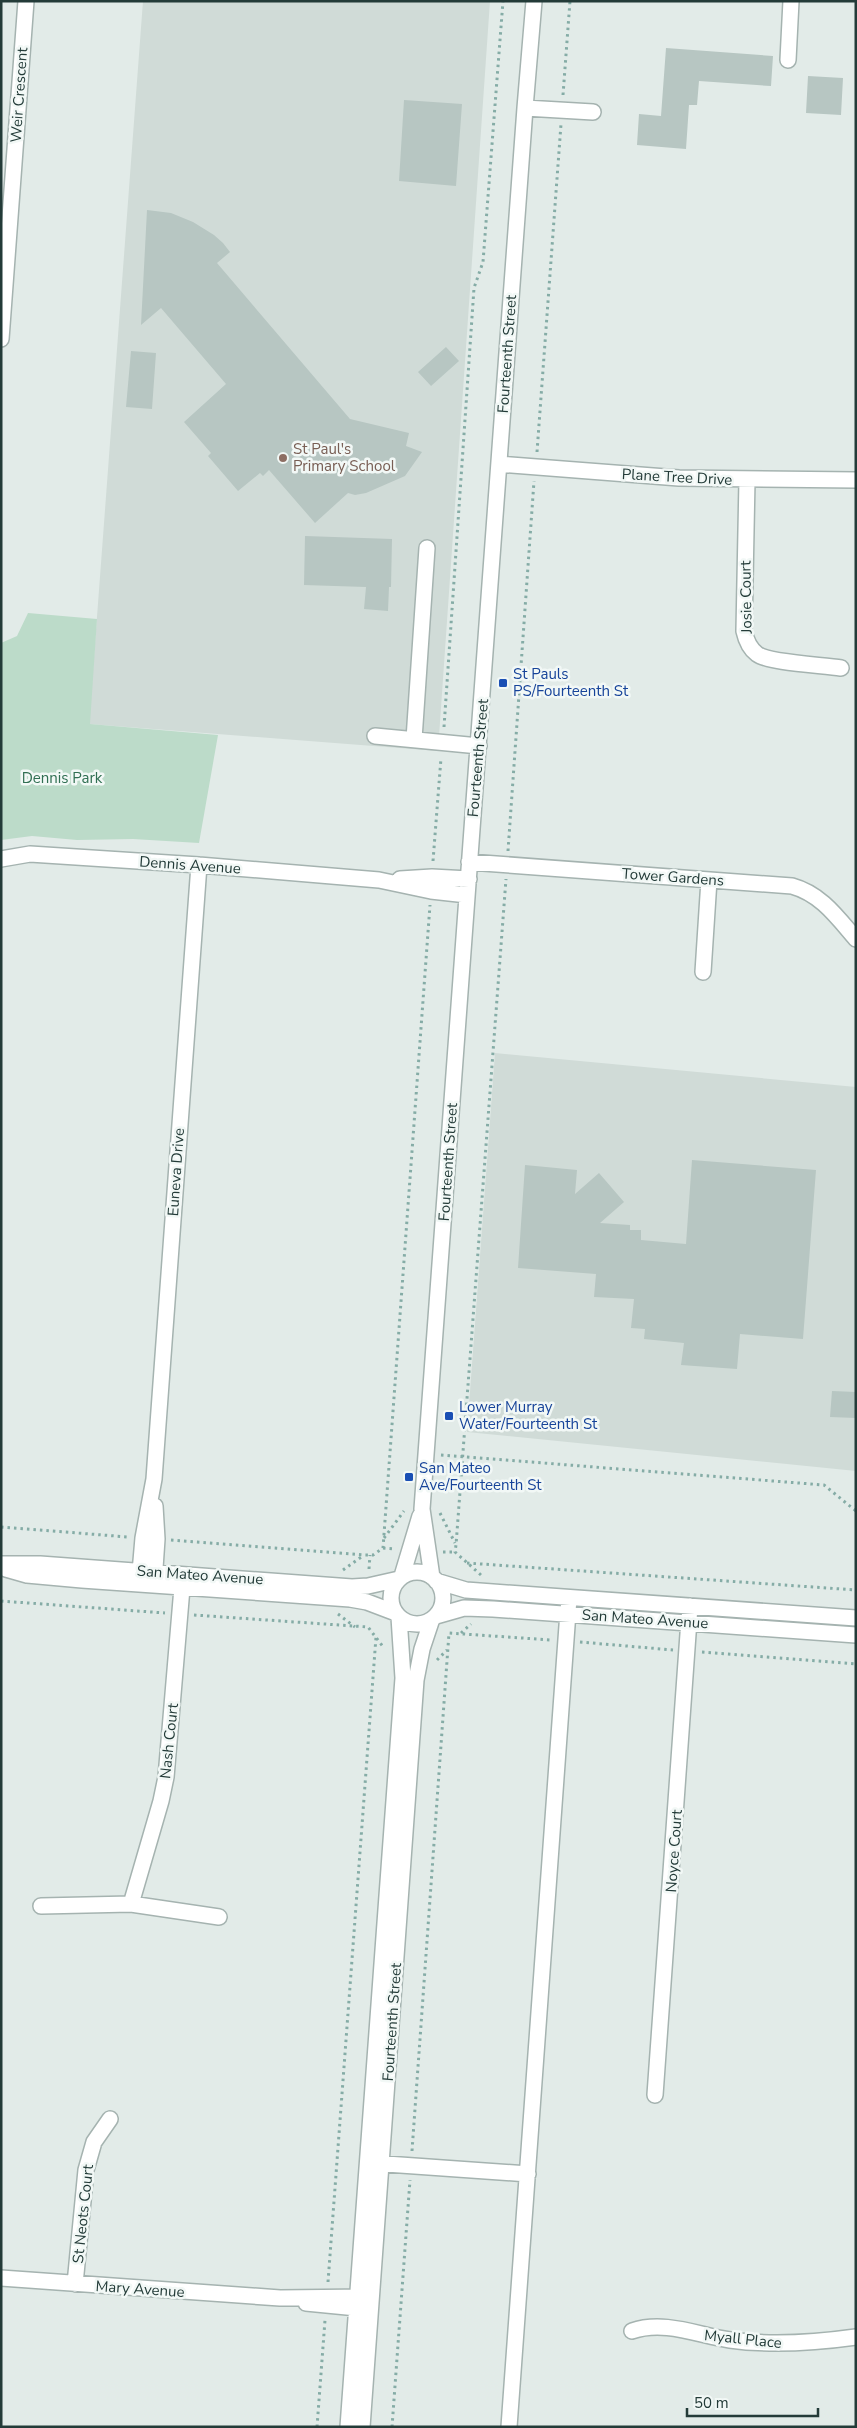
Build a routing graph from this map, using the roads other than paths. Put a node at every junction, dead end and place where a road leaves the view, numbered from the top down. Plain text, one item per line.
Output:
1 (26, 1) edge
2 (791, 1) edge
3 (533, 3) edge
4 (788, 60) dead end
5 (525, 108) junction
6 (593, 112) dead end
7 (9, 131) edge
8 (1, 339) edge
9 (500, 464) junction
10 (747, 480) junction
11 (856, 480) edge
12 (426, 548) dead end
13 (841, 668) dead end
14 (375, 736) dead end
15 (414, 739) junction
16 (479, 746) junction
17 (1, 859) edge
18 (469, 862) junction
19 (199, 865) junction
20 (469, 879) junction
21 (709, 880) junction
22 (432, 884) junction
23 (467, 894) junction
24 (856, 939) edge
25 (703, 972) dead end
26 (422, 1509) junction
27 (1, 1564) edge
28 (1, 1568) edge
29 (147, 1578) junction
30 (400, 1578) junction
31 (434, 1579) junction
32 (182, 1580) junction
33 (569, 1598) junction
34 (690, 1606) junction
35 (568, 1613) junction
36 (397, 1615) junction
37 (434, 1617) junction
38 (856, 1618) edge
39 (689, 1622) junction
40 (856, 1635) edge
41 (131, 1904) junction
42 (41, 1906) dead end
43 (219, 1917) dead end
44 (655, 2095) dead end
45 (110, 2119) dead end
46 (374, 2163) junction
47 (528, 2174) junction
48 (1, 2278) edge
49 (75, 2284) junction
50 (364, 2303) junction
51 (632, 2331) dead end
52 (856, 2337) edge
53 (348, 2427) edge
54 (362, 2427) edge
55 (509, 2427) edge

1 - 7 street, Weir Crescent
2 - 4 street
3 - 5 street, Fourteenth Street
5 - 6 street
5 - 9 street, Fourteenth Street
7 - 8 street, Weir Crescent
9 - 10 street, Plane Tree Drive
9 - 16 street, Fourteenth Street
10 - 11 street, Plane Tree Drive
10 - 13 street, Josie Court
12 - 15 street
14 - 15 street
15 - 16 street
16 - 18 street, Fourteenth Street
17 - 19 street, Dennis Avenue
18 - 20 street, Fourteenth Street
18 - 21 street, Tower Gardens
19 - 22 street, Dennis Avenue
19 - 29 street, Euneva Drive
20 - 22 street, Dennis Avenue
20 - 23 street, Fourteenth Street
21 - 24 street, Tower Gardens
21 - 25 street
22 - 23 street, Dennis Avenue
23 - 26 street, Fourteenth Street
26 - 30 street, Fourteenth Street
26 - 31 street, Fourteenth Street
27 - 29 street, San Mateo Avenue
28 - 29 street, San Mateo Avenue
29 - 32 street, San Mateo Avenue
30 - 31 street
30 - 32 street, San Mateo Avenue
30 - 36 street
31 - 33 street, San Mateo Avenue
31 - 37 street
32 - 36 street, San Mateo Avenue
32 - 41 street, Nash Court
33 - 34 street, San Mateo Avenue
33 - 35 street
34 - 38 street, San Mateo Avenue
34 - 39 street, Noyce Court
35 - 37 street, San Mateo Avenue
35 - 39 street, San Mateo Avenue
35 - 47 street
36 - 37 street
36 - 46 street, Fourteenth Street
37 - 46 street, Fourteenth Street
39 - 40 street, San Mateo Avenue
39 - 44 street, Noyce Court
41 - 42 street
41 - 43 street
45 - 49 street, St Neots Court
46 - 47 street
46 - 50 street, Fourteenth Street
47 - 55 street
48 - 49 street, Mary Avenue
49 - 50 street, Mary Avenue
50 - 53 street, Fourteenth Street
50 - 54 street, Fourteenth Street
51 - 52 street, Myall Place

